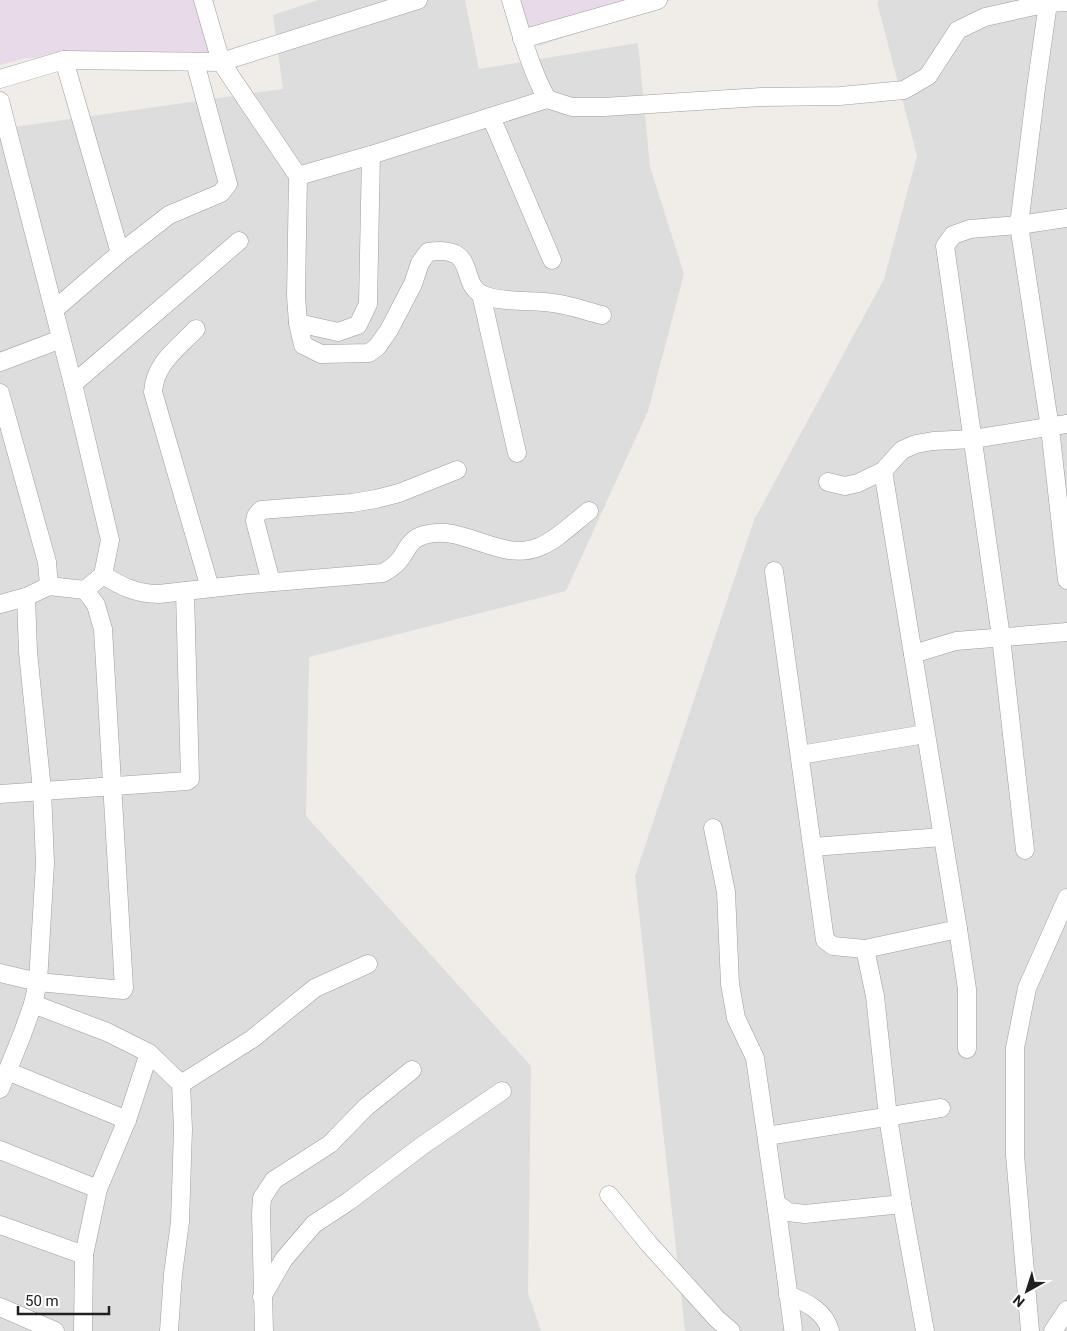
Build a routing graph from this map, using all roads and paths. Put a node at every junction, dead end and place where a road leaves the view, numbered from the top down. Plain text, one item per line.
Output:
1 (203, 0) edge
2 (418, 0) edge
3 (511, 0) edge
4 (658, 0) edge
5 (1056, 2) edge
6 (522, 39) junction
7 (64, 60) junction
8 (195, 62) junction
9 (221, 62) junction
10 (0, 79) edge
11 (547, 99) junction
12 (0, 101) edge
13 (491, 117) junction
14 (370, 155) junction
15 (298, 176) junction
16 (1067, 218) edge
17 (1019, 224) junction
18 (239, 241) dead end
19 (120, 253) junction
20 (552, 260) dead end
21 (481, 294) junction
22 (54, 310) junction
23 (602, 315) dead end
24 (298, 323) junction
25 (196, 330) dead end
26 (61, 339) junction
27 (0, 362) edge
28 (73, 384) junction
29 (0, 393) edge
30 (1067, 424) edge
31 (1050, 428) junction
32 (973, 439) junction
33 (516, 453) dead end
34 (457, 470) dead end
35 (883, 472) junction
36 (828, 482) dead end
37 (589, 511) dead end
38 (774, 571) dead end
39 (103, 575) junction
40 (1067, 580) edge
41 (271, 582) junction
42 (49, 586) junction
43 (210, 588) junction
44 (85, 590) junction
45 (185, 592) junction
46 (26, 597) junction
47 (0, 604) edge
48 (1067, 632) edge
49 (1002, 637) junction
50 (913, 654) junction
51 (925, 734) junction
52 (800, 755) junction
53 (113, 788) junction
54 (42, 790) junction
55 (0, 794) edge
56 (714, 828) dead end
57 (942, 837) junction
58 (813, 847) junction
59 (1025, 850) dead end
60 (1067, 898) edge
61 (958, 929) junction
62 (865, 949) junction
63 (368, 964) dead end
64 (0, 973) edge
65 (38, 982) junction
66 (33, 1004) junction
67 (967, 1049) dead end
68 (149, 1053) junction
69 (412, 1070) dead end
70 (7, 1071) junction
71 (182, 1084) junction
72 (0, 1089) edge
73 (502, 1091) dead end
74 (941, 1108) dead end
75 (888, 1117) junction
76 (126, 1120) junction
77 (767, 1136) junction
78 (0, 1150) edge
79 (98, 1190) junction
80 (609, 1195) dead end
81 (776, 1203) junction
82 (902, 1204) junction
83 (0, 1225) edge
84 (84, 1255) junction
85 (788, 1296) junction
86 (262, 1297) junction
87 (0, 1308) edge
88 (1067, 1310) edge
89 (793, 1328) dead end
90 (55, 1331) edge
91 (83, 1331) edge
92 (168, 1331) edge
93 (264, 1331) edge
94 (731, 1331) edge
95 (830, 1331) edge
96 (925, 1331) edge
97 (1030, 1331) edge
98 (1052, 1331) edge

1 - 9 street
2 - 9 street
3 - 6 street
4 - 6 street
5 - 11 street
5 - 17 street
6 - 11 street
7 - 8 street
7 - 10 street
7 - 19 street
8 - 9 street
8 - 19 street
9 - 15 street
11 - 13 street
12 - 22 street
13 - 14 street
13 - 20 street
14 - 15 street
14 - 24 street
15 - 24 street
16 - 17 street
17 - 31 street
17 - 32 street
18 - 28 street
19 - 22 street
21 - 23 street
21 - 24 street
21 - 33 street
22 - 26 street
25 - 43 street
26 - 27 street
26 - 28 street
28 - 39 street
29 - 42 street
30 - 31 street
31 - 32 street
31 - 40 street
32 - 35 street
32 - 49 street
34 - 41 street
35 - 36 street
35 - 50 street
37 - 41 street
38 - 52 street
39 - 44 street
39 - 45 street
41 - 43 street
42 - 44 street
42 - 46 street
43 - 45 street
44 - 53 street
45 - 53 street
46 - 47 street
46 - 54 street
48 - 49 street
49 - 50 street
49 - 59 street
50 - 51 street
51 - 52 street
51 - 57 street
52 - 58 street
53 - 54 street
53 - 65 street
54 - 55 street
54 - 65 street
56 - 77 street
57 - 58 street
57 - 61 street
58 - 62 street
60 - 97 street
61 - 62 street
61 - 67 street
62 - 75 street
63 - 71 street
64 - 65 street
65 - 66 street
66 - 68 street
66 - 70 street
68 - 71 street
68 - 76 street
69 - 86 street
70 - 72 street
70 - 76 street
71 - 92 street
73 - 86 street
74 - 75 street
75 - 77 street
75 - 82 street
76 - 79 street
77 - 81 street
78 - 79 street
79 - 84 street
80 - 94 street
81 - 82 street
81 - 85 street
82 - 96 street
83 - 84 street
84 - 91 street
85 - 89 street
85 - 95 street
86 - 93 street
87 - 90 street
88 - 98 street

